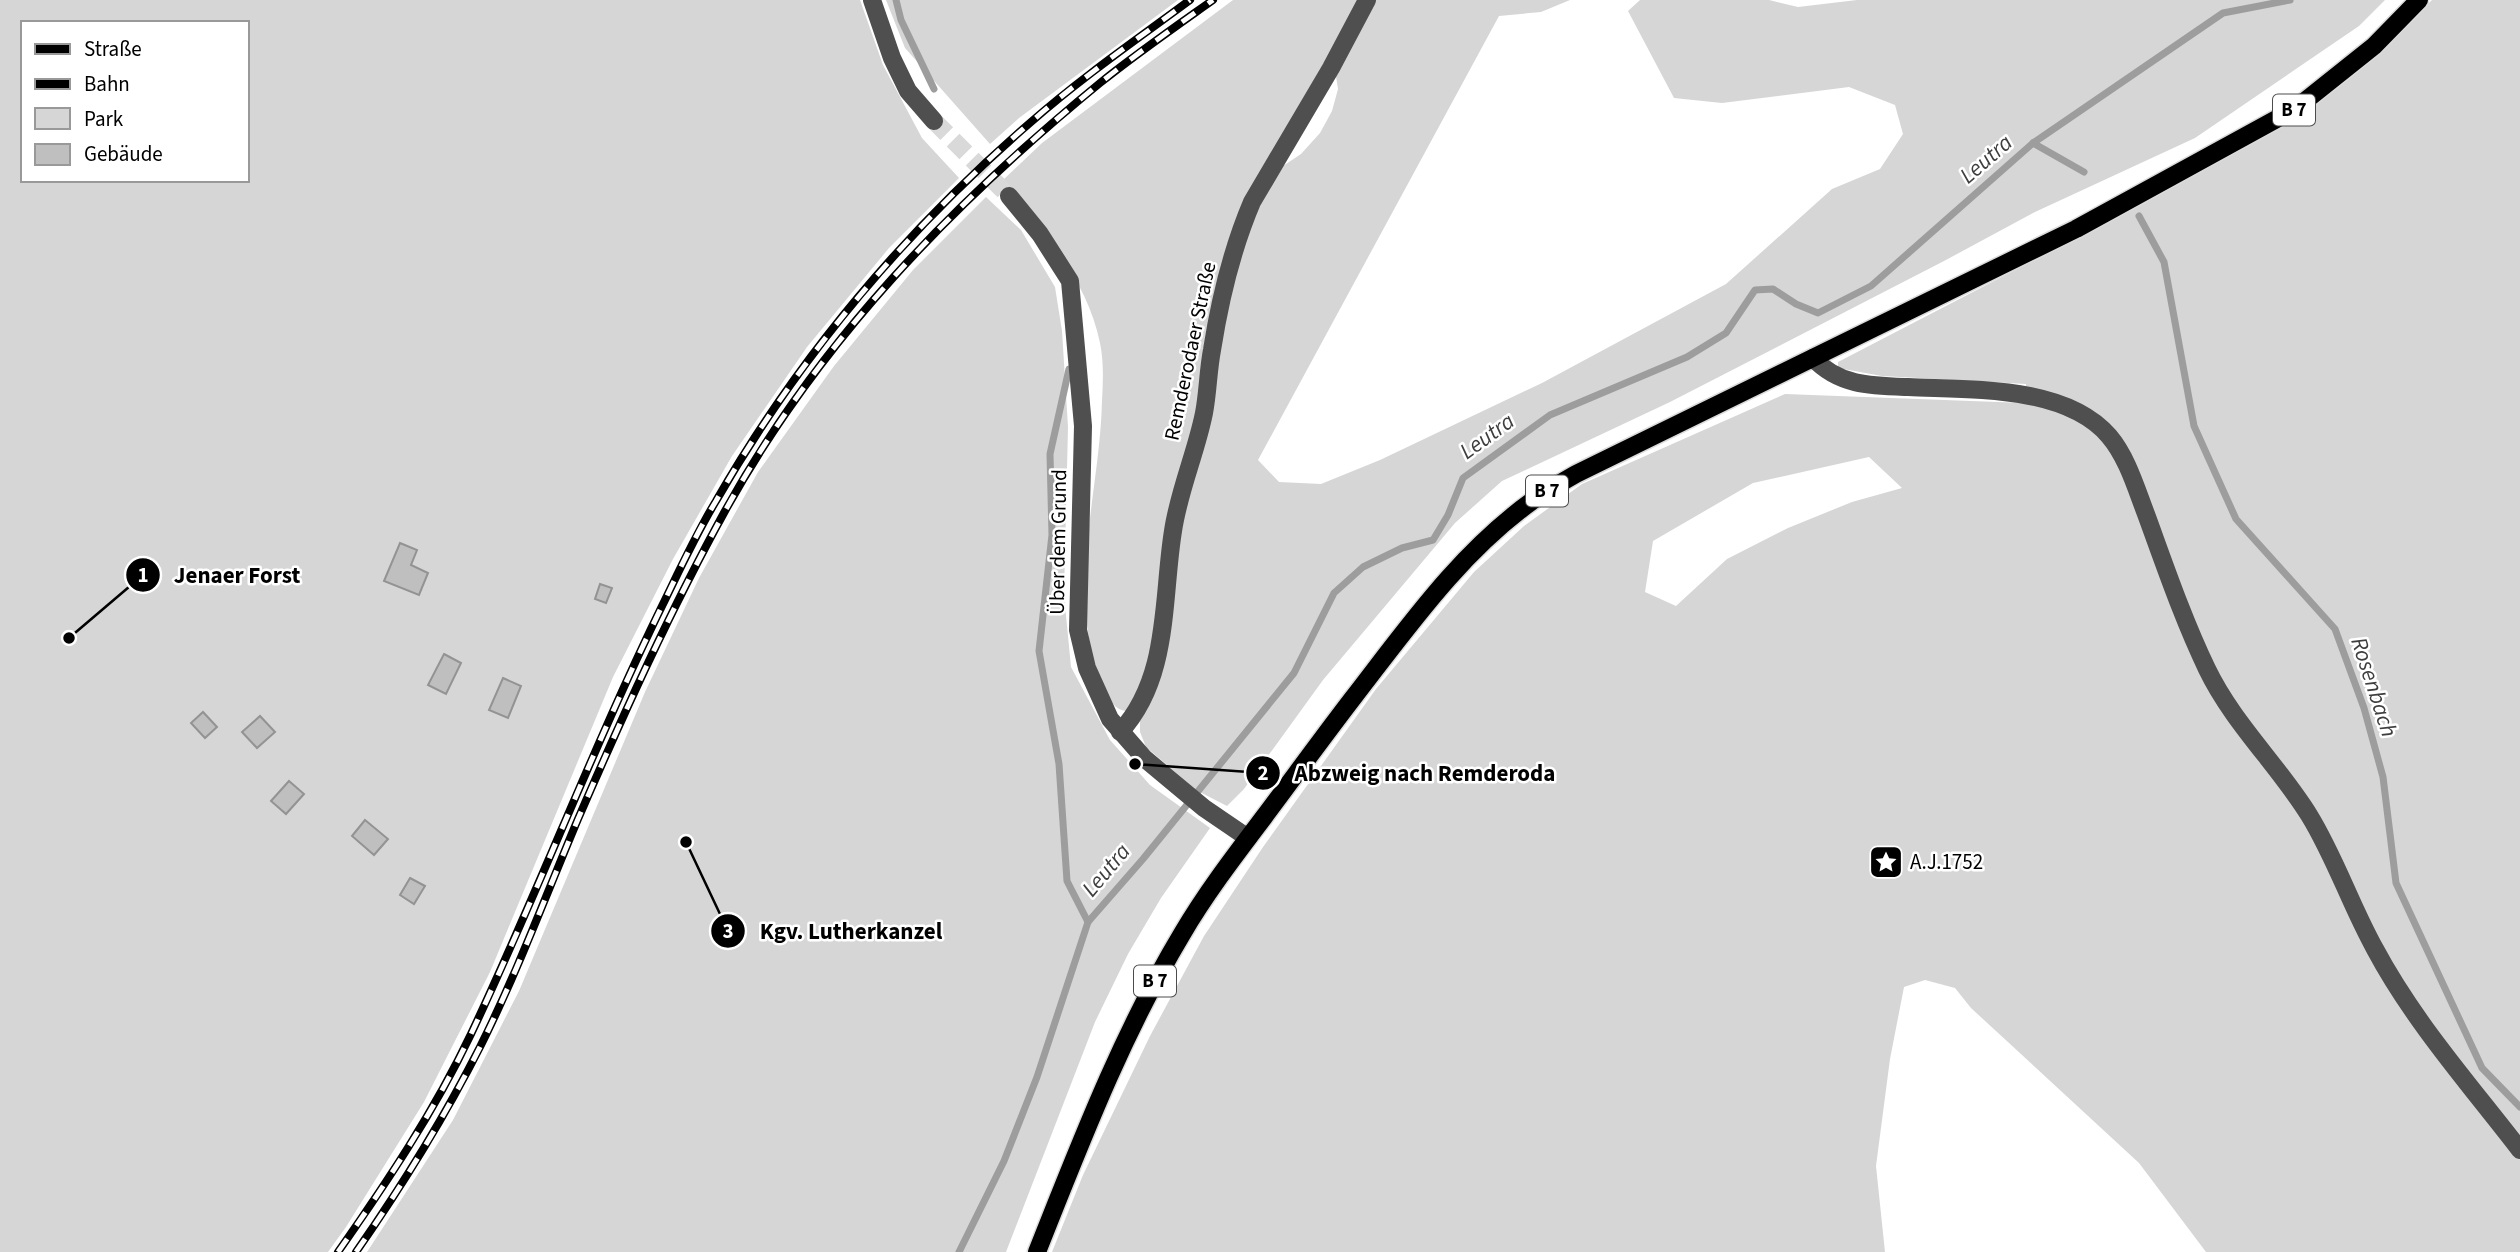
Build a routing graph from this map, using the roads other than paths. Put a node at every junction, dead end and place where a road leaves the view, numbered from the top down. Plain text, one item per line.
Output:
1 (872, 0) edge
2 (1367, 0) edge
3 (2419, 0) edge
4 (934, 121) tunnel mouth
5 (1009, 196) tunnel mouth
6 (1813, 358) junction
7 (1120, 732) junction
8 (1248, 838) junction
9 (2520, 1150) edge
10 (1038, 1252) edge

1 - 4 street
2 - 7 street, Remderodaer Straße
3 - 6 main road, B 7
5 - 7 street, Über dem Grund
6 - 8 main road, B 7
6 - 9 street
7 - 8 street, Über dem Grund
8 - 10 main road, B 7

